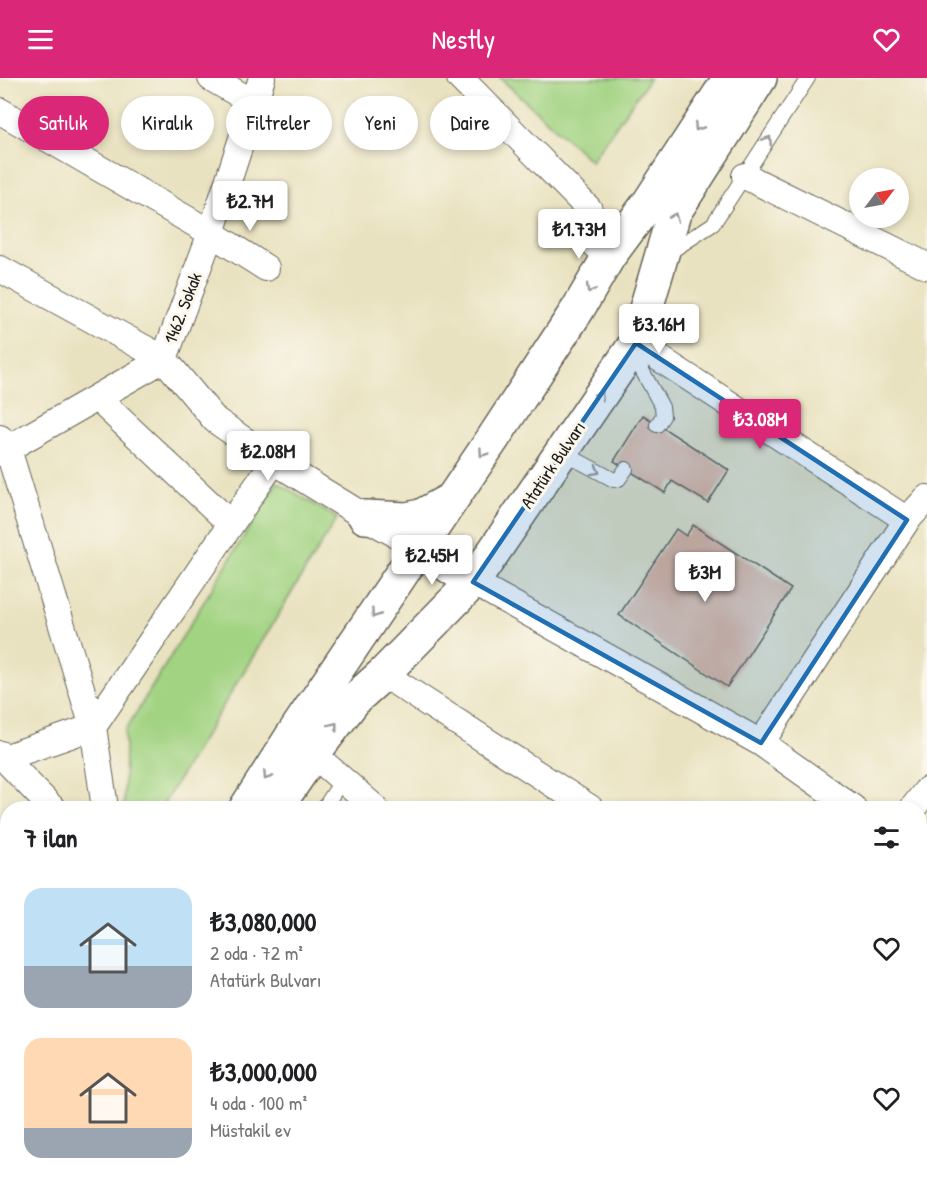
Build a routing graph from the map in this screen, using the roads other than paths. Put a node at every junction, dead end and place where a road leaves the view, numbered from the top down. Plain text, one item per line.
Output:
1 (211, 78) edge
2 (262, 78) edge
3 (460, 78) edge
4 (730, 78) edge
5 (760, 78) edge
6 (808, 78) edge
7 (242, 96) edge
8 (256, 96) edge
9 (0, 111) edge
10 (239, 150) edge
11 (745, 176) junction
12 (212, 233) junction
13 (609, 256) junction
14 (660, 259) junction
15 (927, 266) edge
16 (0, 268) edge
17 (266, 268) dead end
18 (633, 347) junction
19 (164, 359) junction
20 (97, 398) junction
21 (657, 424) dead end
22 (3, 446) edge
23 (562, 452) junction
24 (274, 460) junction
25 (626, 469) dead end
26 (453, 498) junction
27 (927, 498) edge
28 (365, 517) junction
29 (908, 520) junction
30 (231, 524) junction
31 (419, 547) junction
32 (472, 582) junction
33 (383, 674) junction
34 (93, 727) junction
35 (761, 743) junction
36 (313, 754) junction
37 (2, 756) edge
38 (342, 780) junction
39 (45, 801) edge
40 (104, 801) edge
41 (250, 801) edge
42 (281, 801) edge
43 (328, 801) edge
44 (367, 801) edge
45 (579, 801) edge
46 (843, 801) edge

1 - 7 street
2 - 8 street, 1462. Sokak
3 - 13 street
4 -> 13 main road
14 -> 5 main road, Atatürk Bulvarı
11 -> 6 lane
9 - 12 street
10 - 12 street, 1462. Sokak
11 - 14 lane
11 - 15 street
12 - 17 street
12 - 19 street, 1462. Sokak
13 -> 26 main road
14 - 18 main road, Atatürk Bulvarı
16 - 19 street
18 - 21 lane
23 -> 18 main road, Atatürk Bulvarı
18 - 29 street
19 - 20 street, 1462. Sokak
19 - 24 street
20 - 22 street, 1462. Sokak
20 - 30 street
22 - 34 street
23 -> 25 lane
23 - 32 main road, Atatürk Bulvarı
24 - 28 street
24 - 30 street
26 - 28 main road
26 - 31 main road
27 - 29 street
28 - 31 street
29 - 35 street
30 - 34 street
31 - 32 main road
31 -> 41 main road
32 - 33 main road, Atatürk Bulvarı
32 - 35 street
36 -> 33 main road, Atatürk Bulvarı
33 - 45 street
34 - 37 street
34 - 40 street
35 - 46 street
36 - 38 street
36 - 42 main road, Atatürk Bulvarı
37 - 39 street
38 - 43 lane
38 - 44 street

